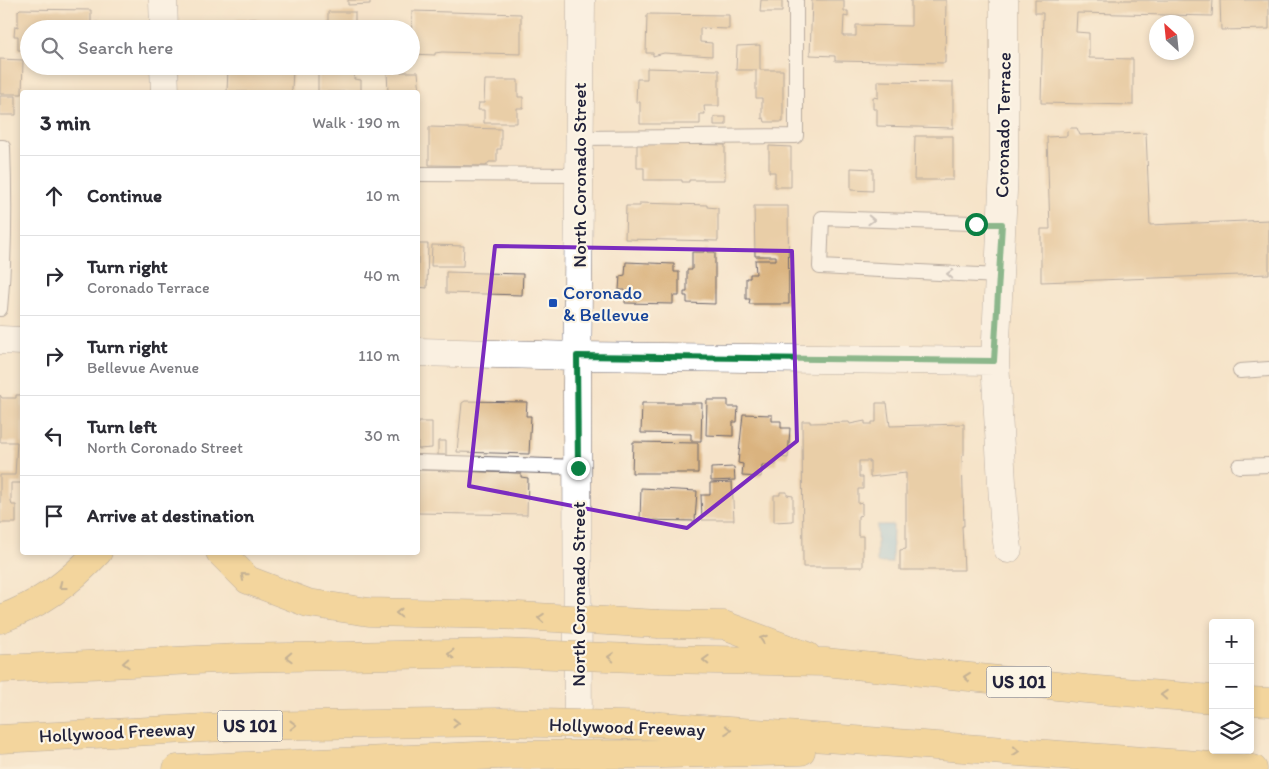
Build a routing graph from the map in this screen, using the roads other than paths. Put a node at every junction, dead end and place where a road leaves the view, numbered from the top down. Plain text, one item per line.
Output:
1 (163, 0) edge
2 (580, 0) edge
3 (796, 0) edge
4 (1004, 0) edge
5 (164, 20) edge
6 (164, 75) edge
7 (164, 90) edge
8 (579, 138) junction
9 (0, 147) edge
10 (420, 174) edge
11 (579, 176) junction
12 (1002, 224) junction
13 (999, 276) junction
14 (0, 309) edge
15 (0, 340) edge
16 (20, 341) edge
17 (420, 352) edge
18 (577, 356) junction
19 (994, 361) junction
20 (1269, 369) edge
21 (1240, 371) dead end
22 (420, 462) edge
23 (1269, 465) edge
24 (1239, 466) dead end
25 (578, 468) junction
26 (1008, 549) dead end
27 (95, 555) edge
28 (223, 555) edge
29 (0, 619) edge
30 (825, 662) junction
31 (0, 669) edge
32 (1209, 699) edge
33 (1254, 701) edge
34 (1269, 702) edge
35 (0, 739) edge
36 (967, 747) junction
37 (190, 768) edge
38 (578, 769) edge
39 (1253, 769) edge

1 - 5 street
2 - 8 street, North Coronado Street
3 - 8 lane
4 - 12 street, Coronado Terrace
6 - 7 street
8 - 11 street, North Coronado Street
9 - 14 lane
10 - 11 lane
11 - 18 street, North Coronado Street
12 - 13 street, Coronado Terrace
13 -> 12 lane
13 - 19 street, Coronado Terrace
15 - 16 street
17 - 18 street
18 - 19 street
18 - 25 street, North Coronado Street
19 - 26 street, Coronado Terrace
20 - 21 lane
22 - 25 lane
23 - 24 lane
25 - 38 street, North Coronado Street
27 -> 29 highway
30 -> 28 highway, bridge
30 -> 31 highway, US 101, bridge
32 -> 30 highway, US 101
33 - 34 highway
35 -> 36 highway, Hollywood Freeway / US 101, bridge
36 - 37 highway, bridge
36 -> 39 highway, Hollywood Freeway / US 101

